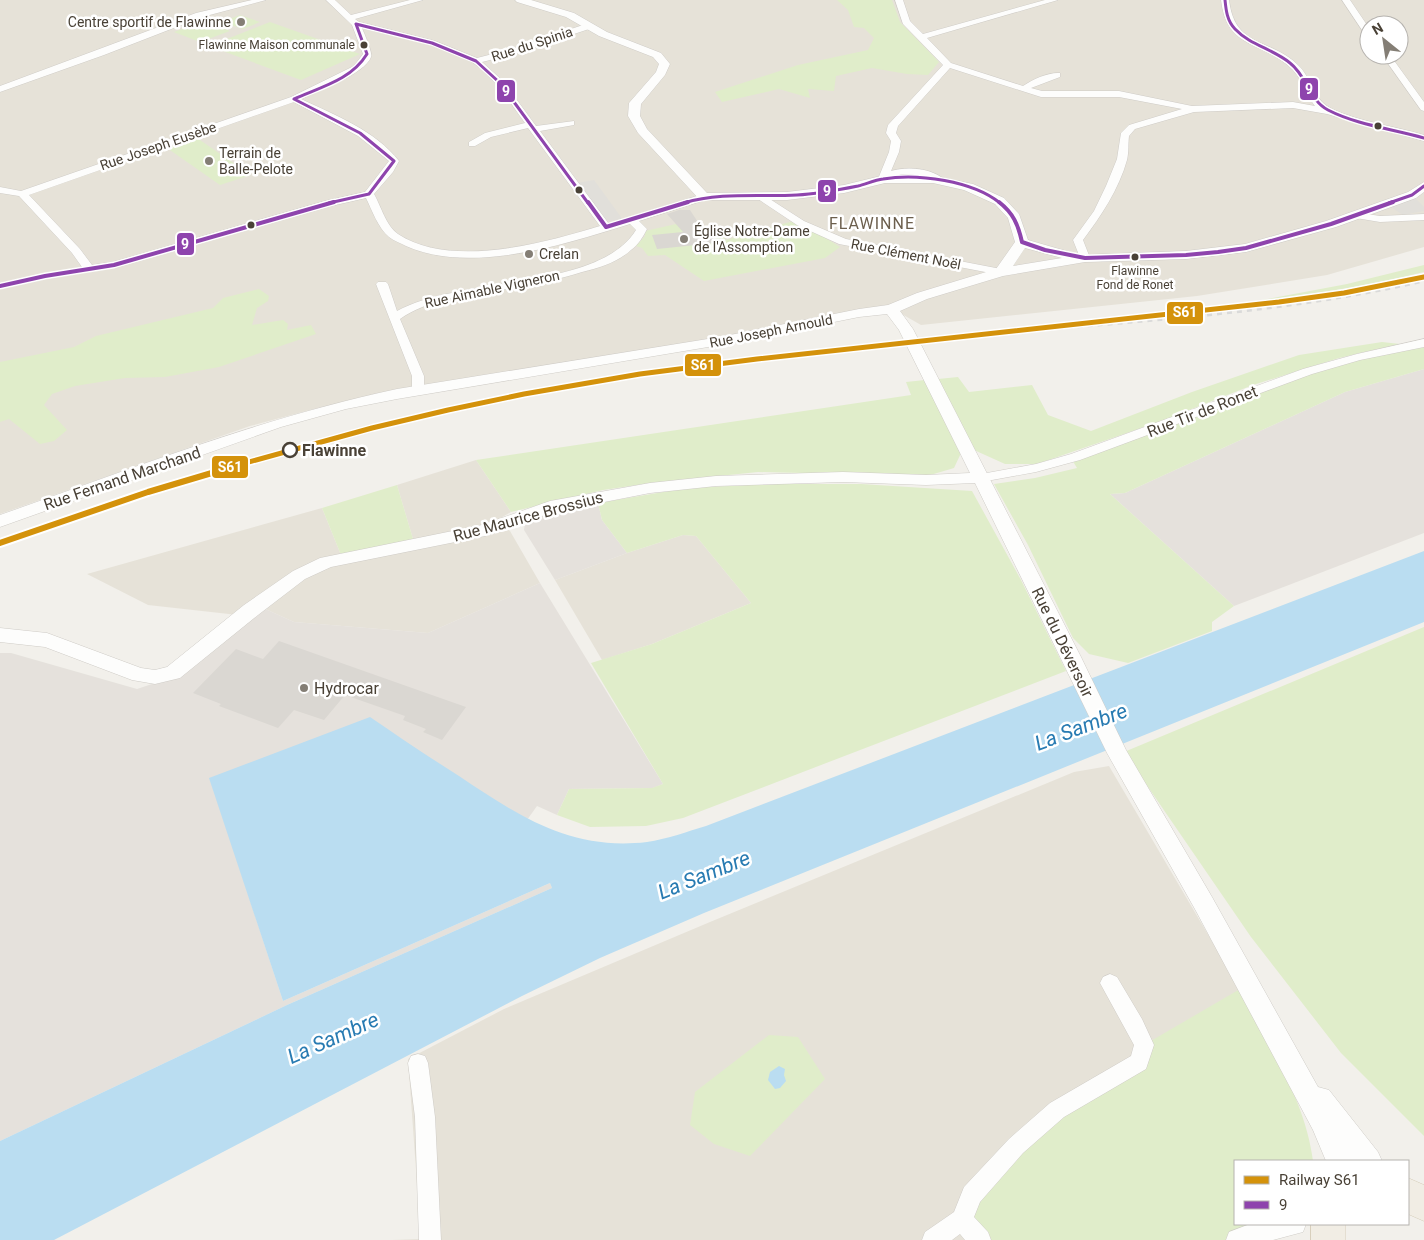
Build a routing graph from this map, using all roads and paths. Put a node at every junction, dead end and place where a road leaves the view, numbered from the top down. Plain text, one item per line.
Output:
1 (262, 0) edge
2 (330, 0) edge
3 (419, 0) edge
4 (520, 0) edge
5 (899, 0) edge
6 (1054, 0) edge
7 (1225, 0) edge
8 (1346, 0) edge
9 (1359, 19) edge
10 (353, 21) junction
11 (589, 26) junction
12 (922, 37) junction
13 (476, 61) junction
14 (948, 65) junction
15 (1393, 65) edge
16 (1058, 75) dead end
17 (0, 89) edge
18 (1024, 89) junction
19 (1312, 96) junction
20 (294, 99) junction
21 (1293, 105) junction
22 (1424, 108) edge
23 (1193, 109) junction
24 (1327, 110) junction
25 (570, 123) dead end
26 (532, 127) junction
27 (1424, 138) edge
28 (472, 144) dead end
29 (883, 179) junction
30 (1424, 186) edge
31 (0, 190) edge
32 (22, 194) junction
33 (369, 194) junction
34 (704, 197) junction
35 (762, 197) junction
36 (1354, 215) junction
37 (1424, 217) edge
38 (631, 219) junction
39 (606, 227) junction
40 (1022, 242) junction
41 (1085, 258) junction
42 (90, 270) junction
43 (1001, 272) junction
44 (382, 284) dead end
45 (0, 286) edge
46 (891, 309) junction
47 (394, 318) junction
48 (1424, 343) edge
49 (418, 391) junction
50 (981, 478) junction
51 (0, 521) edge
52 (0, 635) edge
53 (1110, 984) dead end
54 (1284, 1051) junction
55 (418, 1062) dead end
56 (1339, 1160) edge
57 (1368, 1160) edge
58 (1409, 1196) edge
59 (1424, 1204) edge
60 (962, 1220) junction
61 (1291, 1225) edge
62 (1328, 1225) edge
63 (430, 1240) edge
64 (933, 1240) edge
65 (980, 1240) edge
66 (1237, 1240) edge
67 (1328, 1240) edge

1 - 17 street
2 - 10 street
3 - 10 street
4 - 11 street
5 - 12 street
6 - 12 street
7 - 19 street
8 - 9 street
10 - 13 street
10 - 20 street, Rue Joseph Eusèbe
11 - 13 street, Rue du Spinia
11 - 34 street
12 - 14 street
13 - 26 street
14 - 18 street
14 - 29 street
15 - 22 street
16 - 18 street
18 - 23 street
19 - 21 street
19 - 24 street
20 - 32 street, Rue Joseph Eusèbe
20 - 33 street
21 - 23 street
21 - 24 street
23 - 41 street
24 - 27 street
25 - 26 street
26 - 28 street
26 - 39 street
29 - 35 street
29 - 40 street
30 - 36 street
31 - 32 street
32 - 42 street
33 - 39 street
33 - 42 street
34 - 35 street
34 - 38 street
35 - 43 street, Rue Clément Noël
36 - 37 street
36 - 41 street
38 - 39 street
38 - 47 street, Rue Aimable Vigneron
40 - 41 street
40 - 43 street
41 - 43 street, Rue Joseph Arnould
42 - 45 street
43 - 46 street, Rue Joseph Arnould
44 - 47 street
46 - 49 street, Rue Joseph Arnould
46 - 50 street, Rue du Déversoir
47 - 49 street
48 - 50 street, Rue Tir de Ronet
49 - 51 street, Rue Fernand Marchand
50 - 52 street, Rue Maurice Brossius
50 - 54 street, Rue du Déversoir
53 - 60 street
54 - 56 street, Rue du Déversoir
54 - 57 street, Rue du Déversoir
55 - 63 street
58 - 59 main road
60 - 64 street
60 - 65 street
61 - 66 street
62 - 67 main road

